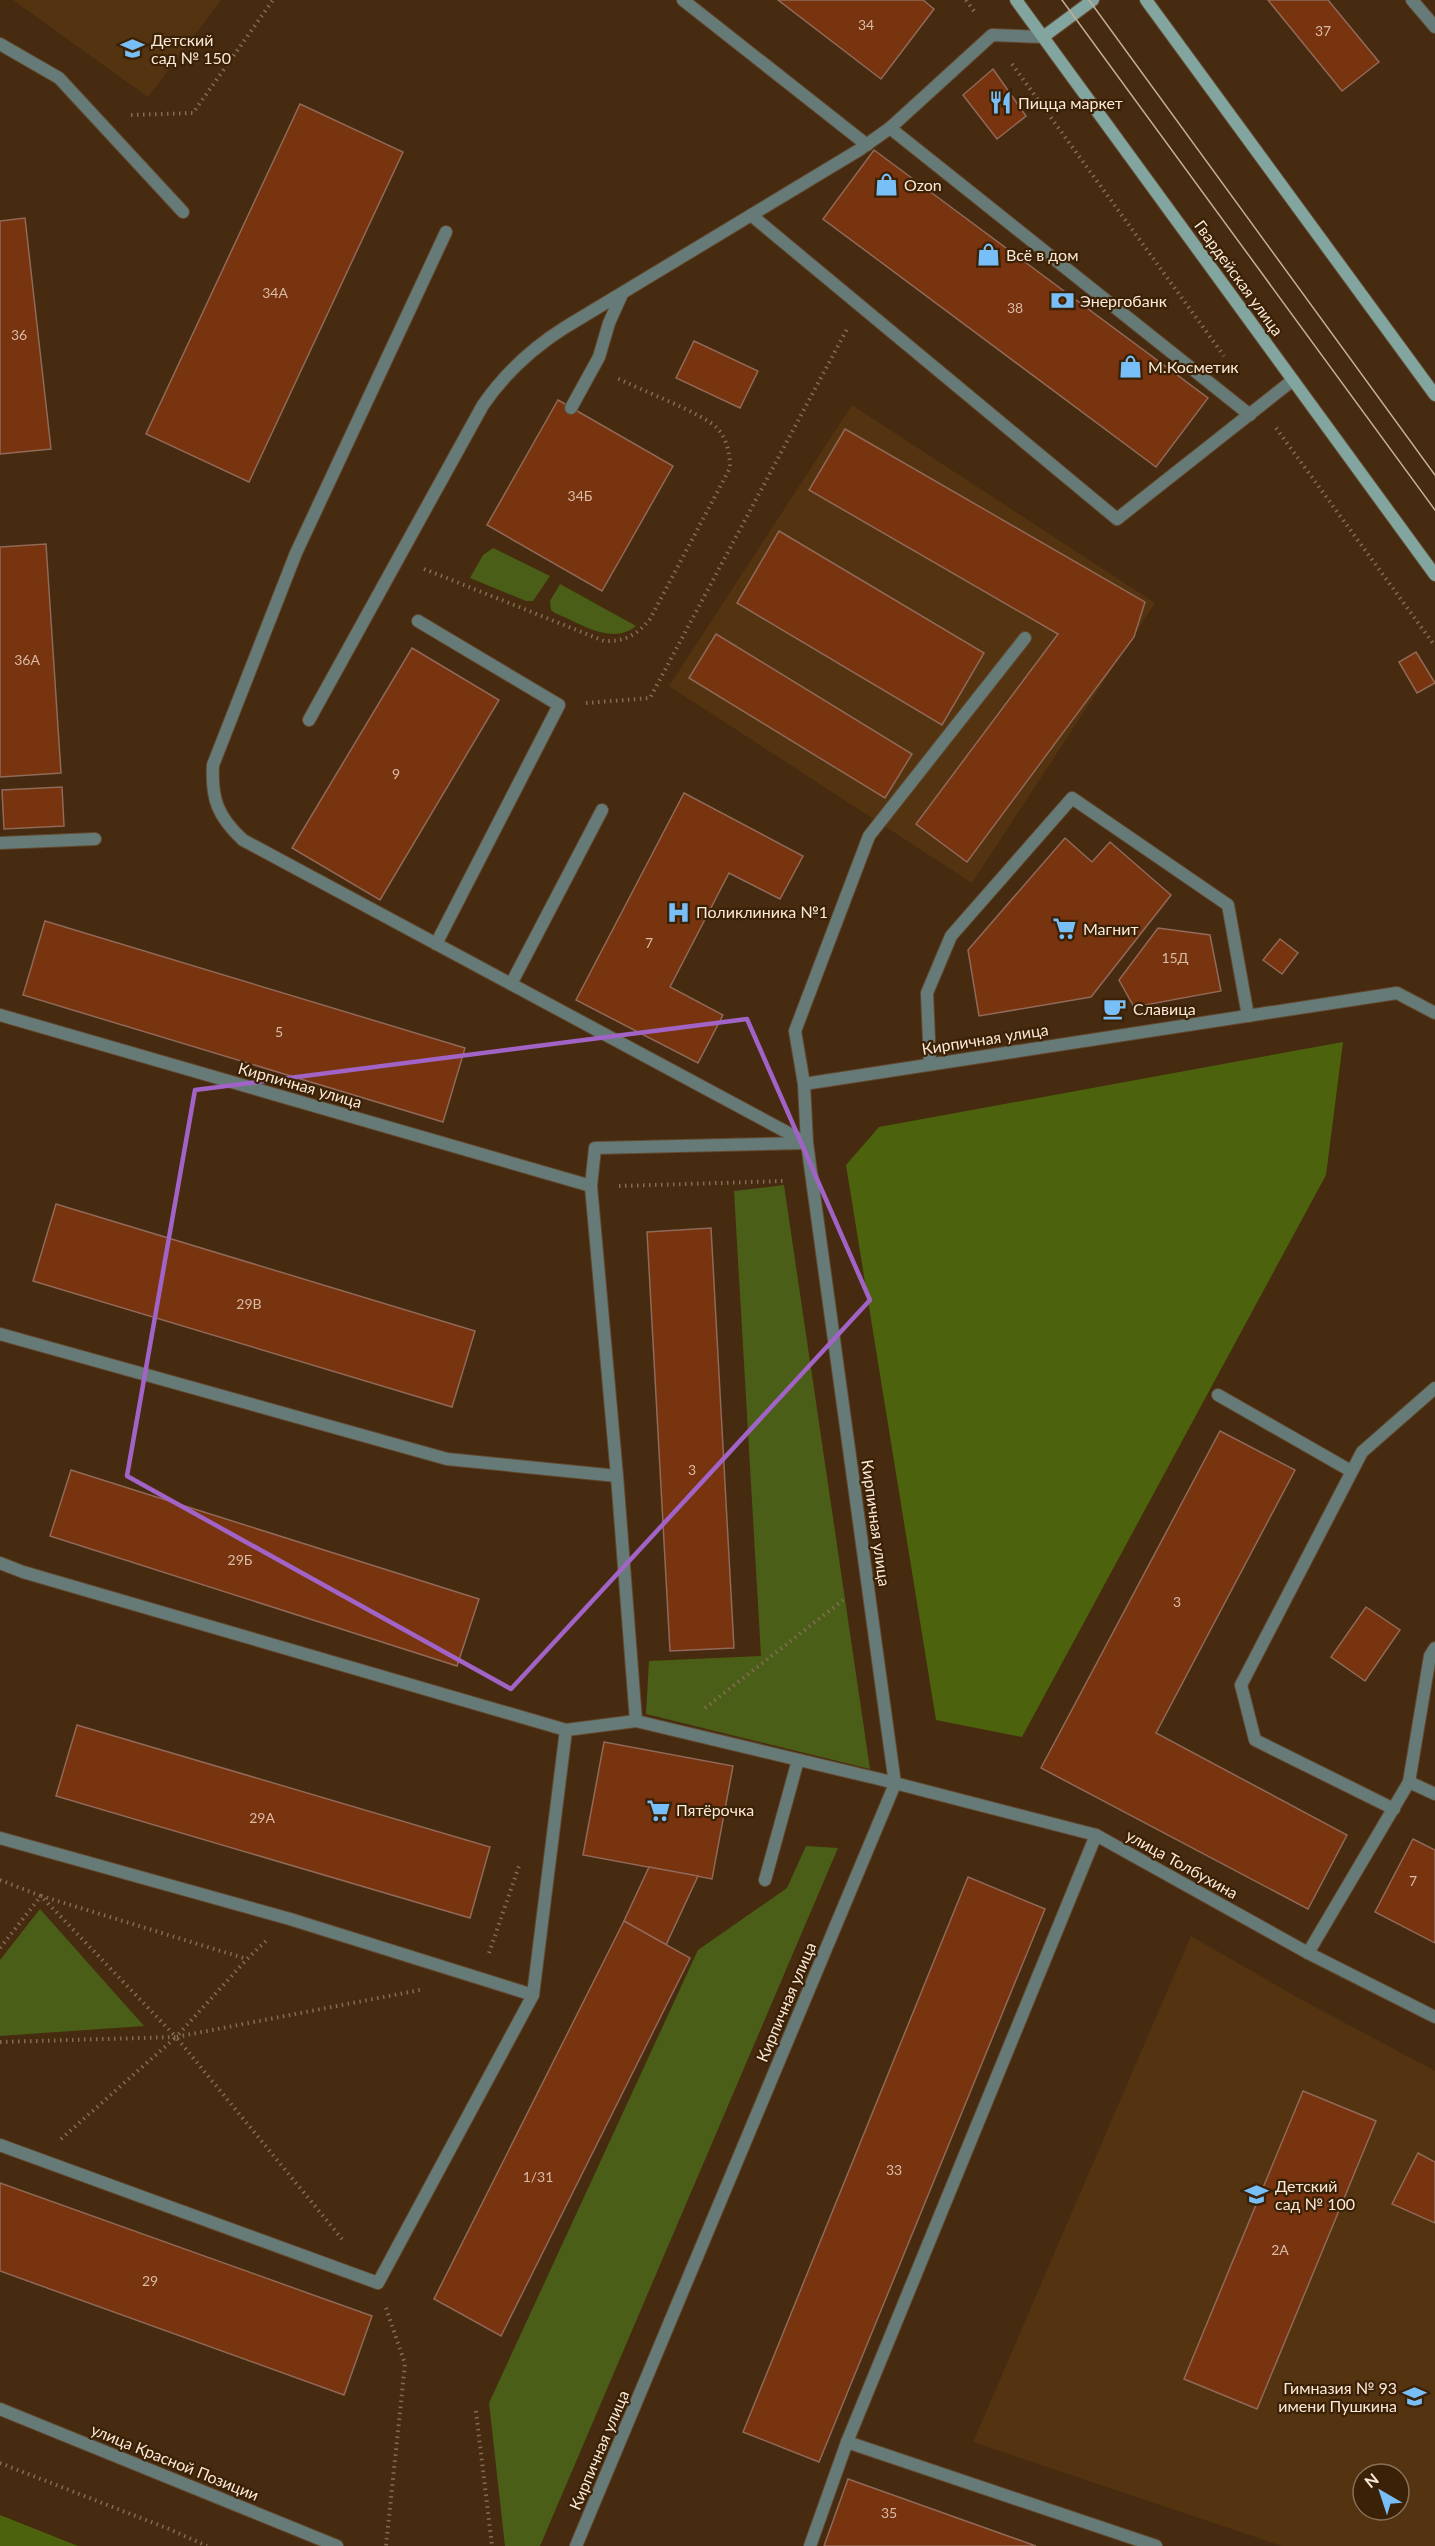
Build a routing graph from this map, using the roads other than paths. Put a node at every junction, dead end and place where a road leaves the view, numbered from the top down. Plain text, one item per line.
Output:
1 (683, 0) edge
2 (1016, 0) edge
3 (1093, 0) edge
4 (1146, 0) edge
5 (1412, 0) edge
6 (1435, 27) edge
7 (1043, 37) junction
8 (0, 44) edge
9 (890, 128) junction
10 (867, 145) junction
11 (183, 212) dead end
12 (751, 215) junction
13 (446, 232) dead end
14 (622, 293) junction
15 (1293, 380) junction
16 (1435, 395) edge
17 (571, 408) dead end
18 (1250, 415) junction
19 (1435, 575) edge
20 (418, 621) dead end
21 (1025, 638) dead end
22 (309, 720) dead end
23 (602, 810) dead end
24 (95, 839) dead end
25 (0, 843) edge
26 (436, 944) junction
27 (511, 984) junction
28 (1435, 1012) edge
29 (0, 1015) edge
30 (1248, 1016) junction
31 (930, 1064) junction
32 (804, 1083) junction
33 (807, 1143) junction
34 (591, 1186) junction
35 (0, 1334) edge
36 (1435, 1388) edge
37 (1218, 1395) dead end
38 (1352, 1471) junction
39 (617, 1476) junction
40 (0, 1563) edge
41 (1435, 1648) edge
42 (636, 1721) junction
43 (566, 1730) junction
44 (798, 1760) junction
45 (1409, 1782) junction
46 (895, 1784) junction
47 (1435, 1794) edge
48 (1394, 1809) junction
49 (1096, 1835) junction
50 (0, 1839) edge
51 (765, 1880) dead end
52 (1308, 1953) junction
53 (533, 1995) junction
54 (1435, 2017) edge
55 (0, 2145) edge
56 (0, 2409) edge
57 (847, 2442) junction
58 (337, 2546) edge
59 (576, 2546) edge
60 (810, 2546) edge
61 (1156, 2546) edge

1 - 10 street
2 - 7 main road, Гвардейская улица
3 - 7 main road
4 - 16 main road
5 - 6 street
7 - 9 street
7 - 15 main road, Гвардейская улица
8 - 11 street
9 - 10 street
9 - 18 street
10 - 12 street
12 - 14 street
12 - 18 street
13 - 26 street
14 - 17 street
14 - 22 street
15 - 18 street
15 - 19 main road, Гвардейская улица
20 - 26 street
21 - 32 street
23 - 27 street
24 - 25 street
26 - 27 street
27 - 33 street
28 - 30 street, Кирпичная улица
29 - 34 street, Кирпичная улица
30 - 31 street, Кирпичная улица
30 - 31 street
31 - 32 street, Кирпичная улица
32 - 33 street, Кирпичная улица
33 - 34 street
33 - 46 street, Кирпичная улица
34 - 39 street
35 - 39 street
36 - 38 street
37 - 38 street
38 - 48 street
39 - 42 street
40 - 43 street
41 - 45 street
42 - 43 street
42 - 44 street, улица Толбухина
43 - 53 street
44 - 46 street, улица Толбухина
44 - 51 street
45 - 47 street
45 - 48 street
46 - 49 street, улица Толбухина
46 - 59 street, Кирпичная улица
48 - 52 street
49 - 52 street, улица Толбухина
49 - 57 street
50 - 53 street
52 - 54 street, улица Толбухина
53 - 55 street
56 - 58 street, улица Красной Позиции
57 - 60 street
57 - 61 street

